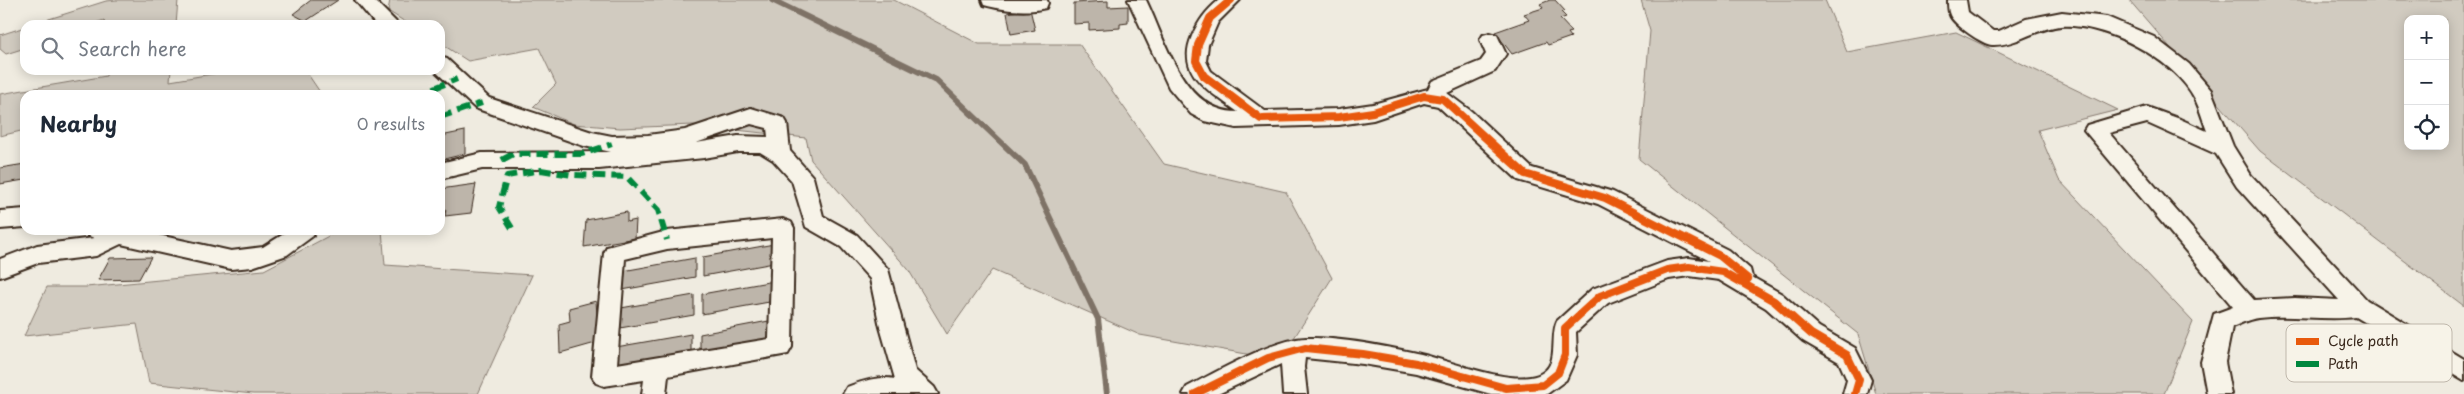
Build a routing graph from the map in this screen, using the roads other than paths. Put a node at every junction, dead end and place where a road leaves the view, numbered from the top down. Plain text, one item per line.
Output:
1 (364, 0) edge
2 (991, 0) edge
3 (1137, 0) edge
4 (1231, 0) edge
5 (1957, 0) edge
6 (1039, 3) dead end
7 (382, 20) edge
8 (1490, 40) dead end
9 (445, 69) edge
10 (1435, 98) junction
11 (1261, 119) junction
12 (2222, 148) junction
13 (780, 154) junction
14 (445, 170) edge
15 (20, 218) edge
16 (0, 220) edge
17 (119, 235) joint
18 (298, 235) edge
19 (0, 268) edge
20 (1774, 300) junction
21 (2359, 307) junction
22 (2250, 311) junction
23 (2387, 324) edge
24 (1295, 351) junction
25 (2452, 364) edge
26 (656, 369) junction
27 (2464, 371) edge
28 (924, 393) edge
29 (654, 394) edge
30 (855, 394) edge
31 (1195, 394) edge
32 (1295, 394) edge
33 (1855, 394) edge
34 (2219, 394) edge

1 - 7 street
2 - 6 street
3 - 11 street
4 - 11 street
5 - 12 street
8 - 10 street
9 - 13 street
10 - 11 street
10 - 20 street
12 - 21 street
12 - 22 street
13 - 14 street
13 - 28 street
15 - 16 street
17 - 18 street
17 - 19 street
20 - 24 street
20 - 33 street
21 - 22 street
21 - 23 street
22 - 34 street
24 - 31 street
24 - 32 street
25 - 27 street
26 - 26 street
26 - 29 street
28 - 30 street

